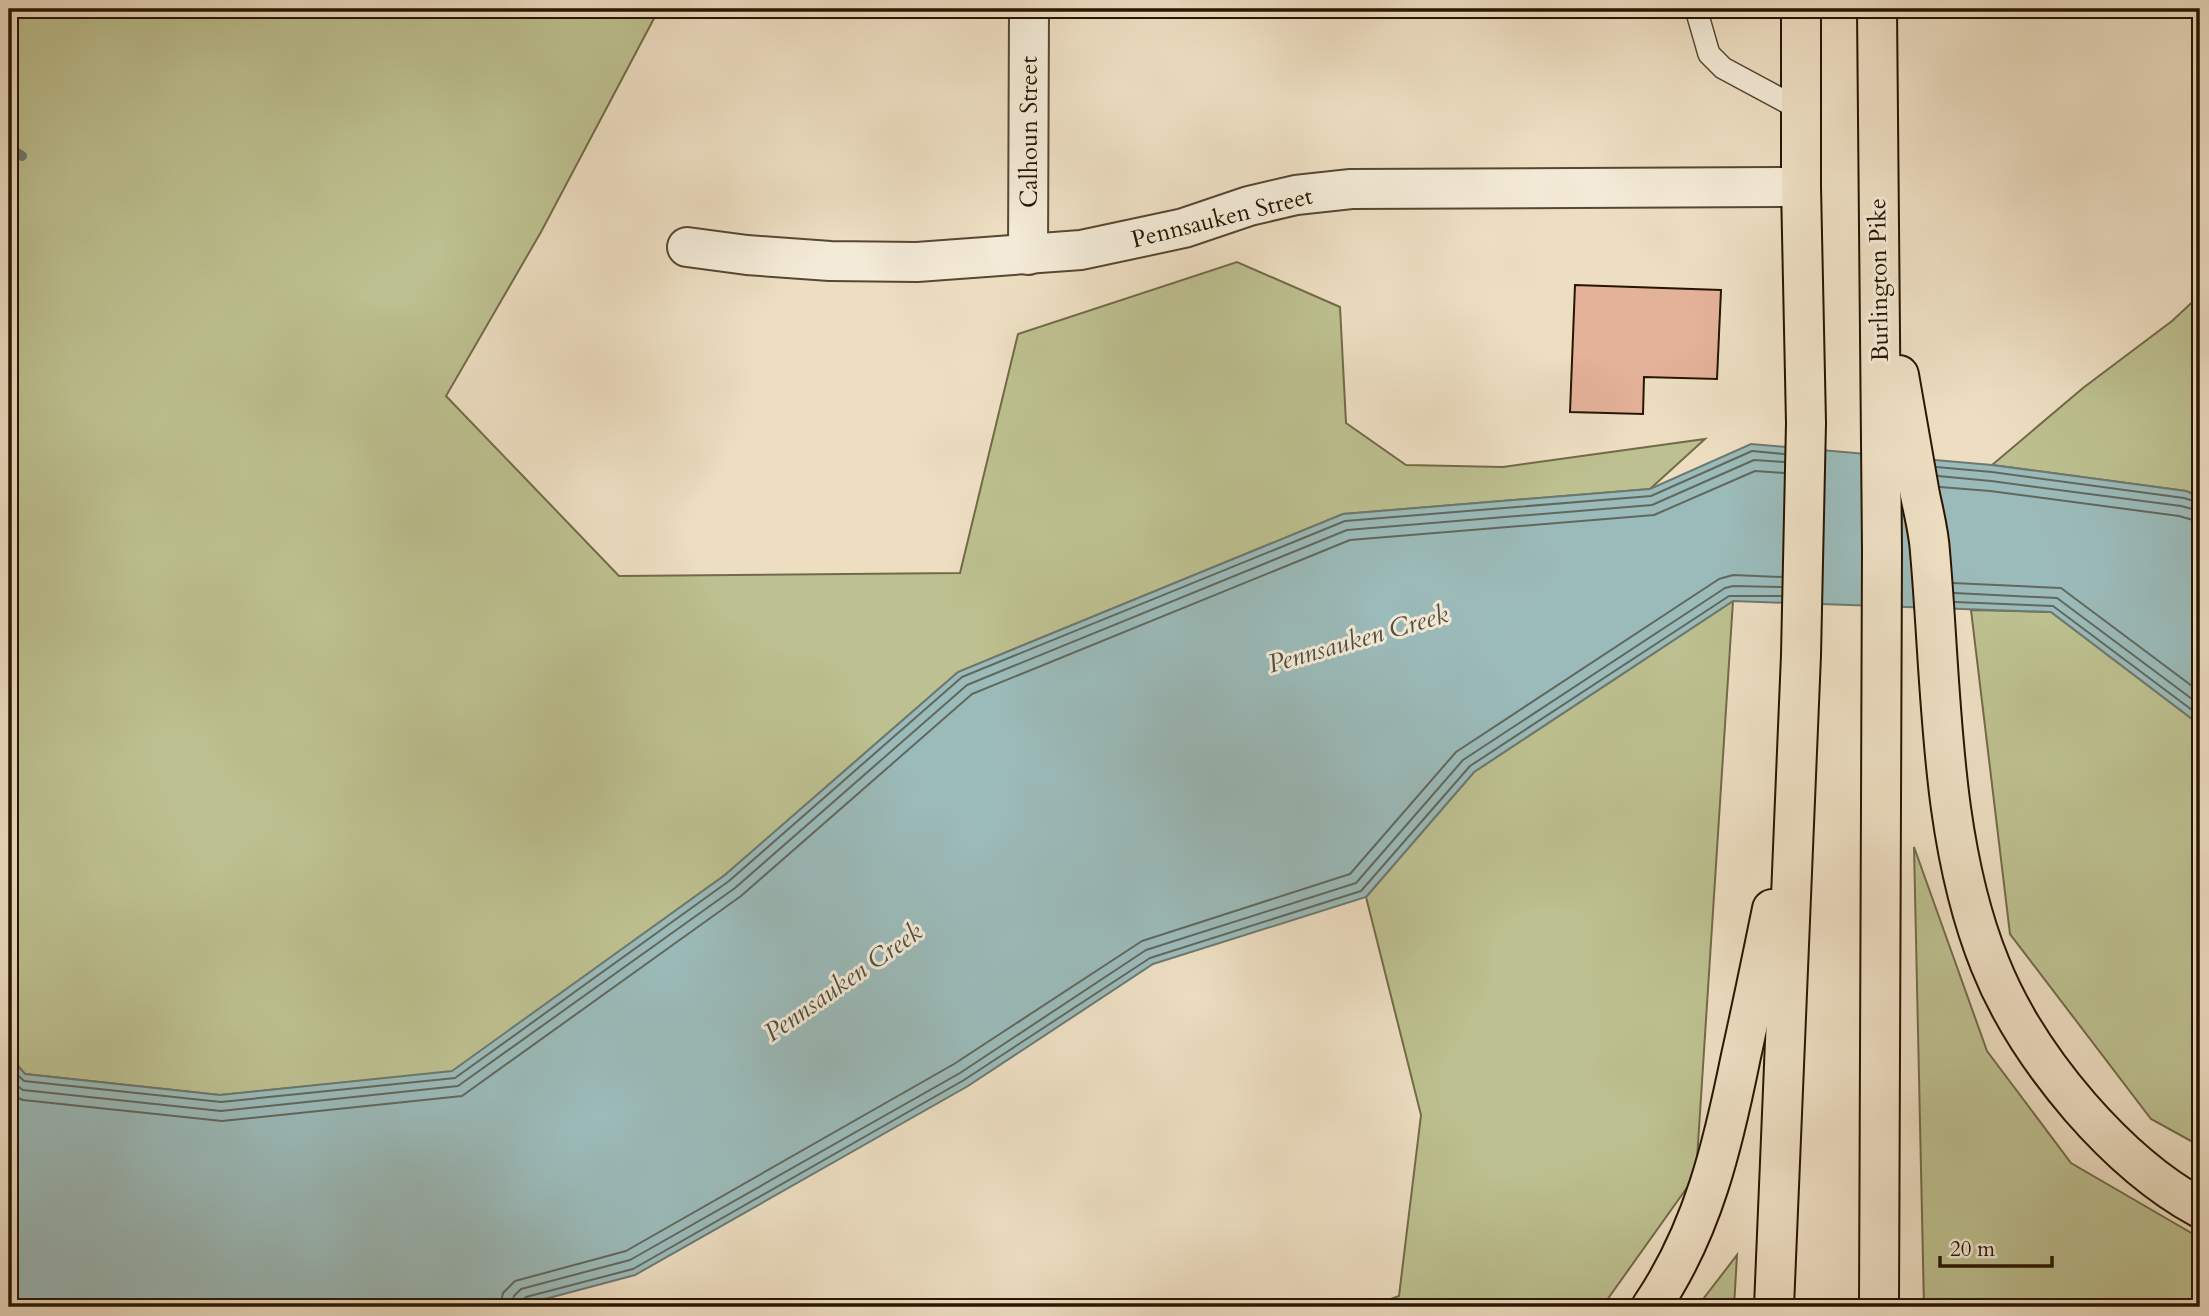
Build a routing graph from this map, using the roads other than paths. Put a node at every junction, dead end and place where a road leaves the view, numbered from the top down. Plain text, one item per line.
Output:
1 (1029, 9) edge
2 (1696, 9) edge
3 (1801, 9) edge
4 (1877, 9) edge
5 (1801, 110) junction
6 (1801, 187) junction
7 (687, 247) dead end
8 (1028, 255) junction
9 (1894, 423) junction
10 (1795, 797) junction
11 (2200, 1208) edge
12 (1651, 1307) edge
13 (1774, 1307) edge
14 (1879, 1307) edge

1 - 8 street, Calhoun Street
2 - 5 lane
3 - 5 highway
4 - 9 highway, Burlington Pike
5 - 6 highway
6 - 8 street, Pennsauken Street
6 - 10 highway
7 - 8 street, Pennsauken Street
9 - 11 highway
9 - 14 highway, Burlington Pike
10 - 12 highway
10 - 13 highway

